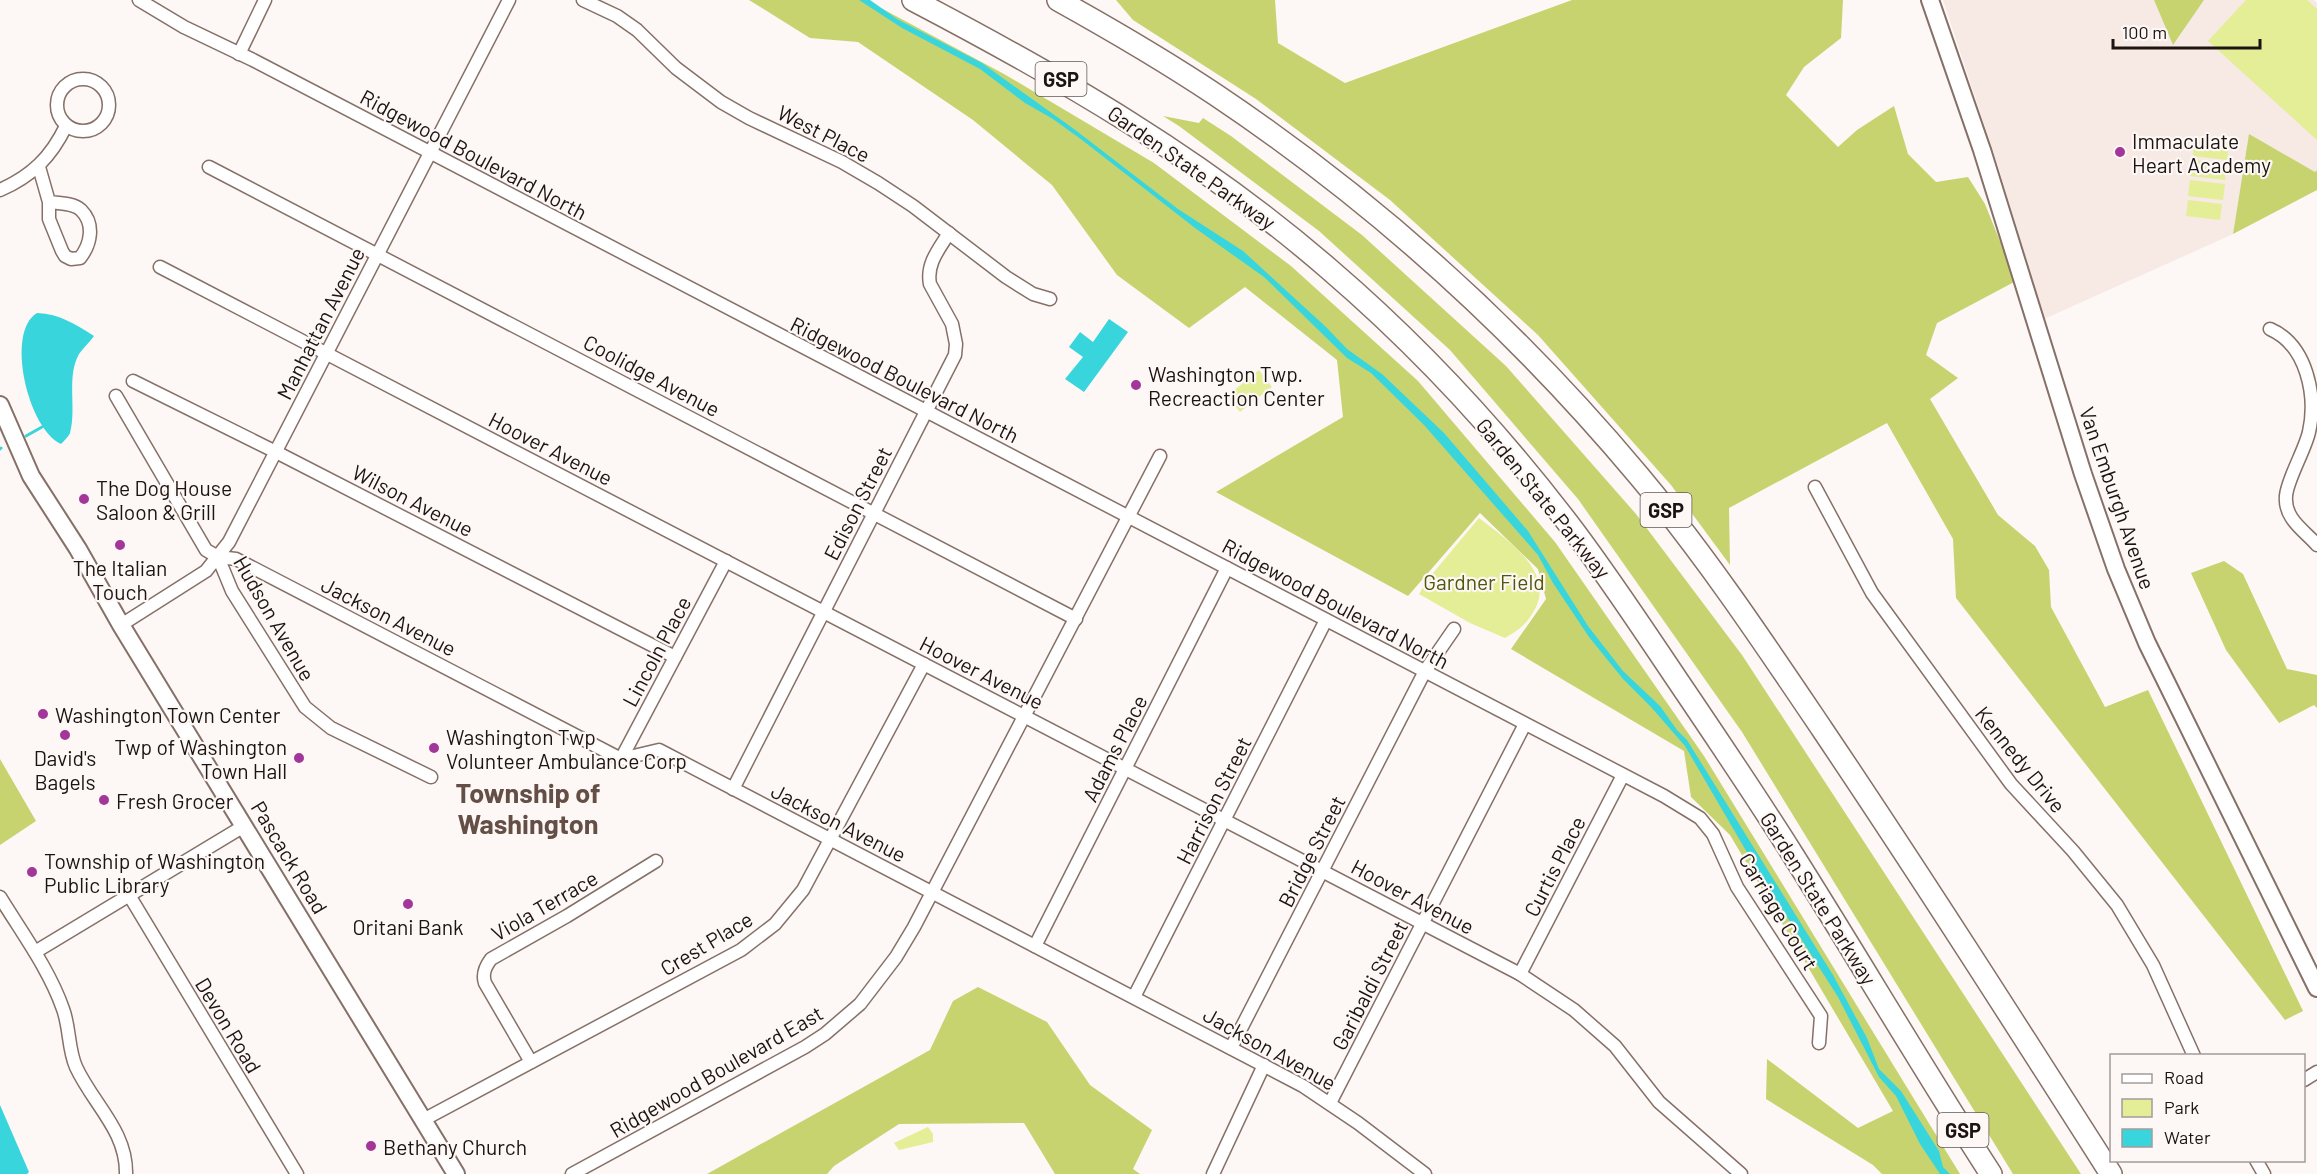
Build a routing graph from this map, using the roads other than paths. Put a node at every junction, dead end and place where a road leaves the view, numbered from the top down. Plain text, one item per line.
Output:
1 (139, 0) edge
2 (265, 0) edge
3 (509, 0) edge
4 (583, 0) edge
5 (913, 0) edge
6 (1058, 0) edge
7 (1930, 0) edge
8 (239, 54) junction
9 (66, 126) junction
10 (430, 153) junction
11 (39, 167) junction
12 (209, 167) dead end
13 (0, 190) edge
14 (49, 202) junction
15 (949, 233) junction
16 (378, 254) junction
17 (159, 267) dead end
18 (1050, 299) dead end
19 (2270, 329) dead end
20 (327, 354) junction
21 (133, 381) dead end
22 (116, 396) dead end
23 (0, 405) edge
24 (926, 412) junction
25 (276, 452) junction
26 (1160, 456) dead end
27 (1815, 487) dead end
28 (874, 513) junction
29 (1129, 517) junction
30 (2317, 544) edge
31 (218, 557) junction
32 (726, 561) junction
33 (1227, 568) junction
34 (824, 612) junction
35 (1076, 619) junction
36 (1326, 620) junction
37 (121, 625) junction
38 (1454, 629) dead end
39 (675, 657) junction
40 (924, 664) junction
41 (1425, 672) junction
42 (1025, 716) junction
43 (1525, 724) junction
44 (621, 759) junction
45 (1125, 768) junction
46 (1623, 775) junction
47 (431, 777) dead end
48 (733, 789) junction
49 (1653, 790) joint
50 (1224, 820) junction
51 (244, 826) junction
52 (830, 839) junction
53 (656, 861) dead end
54 (1322, 871) junction
55 (933, 893) junction
56 (129, 895) junction
57 (0, 897) edge
58 (1422, 923) junction
59 (1035, 946) junction
60 (35, 952) junction
61 (1520, 974) junction
62 (2317, 988) edge
63 (1134, 997) junction
64 (1819, 1043) dead end
65 (1232, 1048) junction
66 (2193, 1054) edge
67 (531, 1062) junction
68 (1264, 1065) junction
69 (1934, 1086) junction
70 (1330, 1103) junction
71 (423, 1120) junction
72 (126, 1174) edge
73 (297, 1174) edge
74 (456, 1174) edge
75 (572, 1174) edge
76 (1213, 1174) edge
77 (1425, 1174) edge
78 (1741, 1174) edge
79 (1983, 1174) edge
80 (1991, 1174) edge
81 (2111, 1174) edge

1 - 8 street, Ridgewood Boulevard North
2 - 8 street
3 - 10 street, Manhattan Avenue
4 - 15 street, West Place
5 - 69 highway, Garden State Parkway / GSP
6 - 81 highway, GSP
7 - 62 main road, Van Emburgh Avenue
8 - 10 street, Ridgewood Boulevard North
9 - 9 street
9 - 11 street
10 - 16 street, Manhattan Avenue
10 - 24 street, Ridgewood Boulevard North
11 - 13 street
11 - 14 street
12 - 16 street, Coolidge Avenue
14 - 14 street
15 - 18 street, West Place
15 - 24 street, Edison Street
16 - 20 street, Manhattan Avenue
16 - 28 street, Coolidge Avenue
17 - 20 street, Hoover Avenue
19 - 30 street
20 - 25 street, Manhattan Avenue
20 - 32 street, Hoover Avenue
21 - 25 street, Wilson Avenue
22 - 31 street, Hudson Avenue
23 - 37 main road, Pascack Road
24 - 28 street, Edison Street
24 - 29 street, Ridgewood Boulevard North
25 - 31 street, Manhattan Avenue
25 - 39 street, Wilson Avenue
26 - 29 street, Ridgewood Boulevard East
27 - 66 street, Kennedy Drive
28 - 34 street, Edison Street
28 - 35 street, Coolidge Avenue
29 - 33 street, Ridgewood Boulevard North
29 - 35 street, Ridgewood Boulevard East
31 - 37 street, Manhattan Avenue
31 - 44 street, Jackson Avenue
31 - 47 street, Hudson Avenue
32 - 34 street, Hoover Avenue
32 - 39 street, Lincoln Place
33 - 36 street, Ridgewood Boulevard North
33 - 45 street, Adams Place
34 - 40 street, Hoover Avenue
34 - 48 street, Edison Street
35 - 42 street, Ridgewood Boulevard East
36 - 41 street, Ridgewood Boulevard North
36 - 50 street, Harrison Street
37 - 51 main road, Pascack Road
38 - 41 street
39 - 44 street, Lincoln Place
40 - 42 street, Hoover Avenue
40 - 52 street, Crest Place
41 - 43 street, Ridgewood Boulevard North
41 - 54 street, Bridge Street
42 - 45 street, Hoover Avenue
42 - 55 street, Ridgewood Boulevard East
43 - 46 street, Ridgewood Boulevard North
43 - 58 street, Garibaldi Street
44 - 48 street, Jackson Avenue
45 - 50 street, Hoover Avenue
45 - 59 street, Adams Place
46 - 49 street, Ridgewood Boulevard North
46 - 61 street, Curtis Place
48 - 52 street, Jackson Avenue
49 - 64 street, Carriage Court
50 - 54 street, Hoover Avenue
50 - 63 street, Harrison Street
51 - 56 street
51 - 71 main road, Pascack Road
52 - 55 street, Jackson Avenue
52 - 67 street, Crest Place
53 - 67 street, Viola Terrace
54 - 58 street, Hoover Avenue
54 - 65 street, Bridge Street
55 - 59 street, Jackson Avenue
55 - 75 street, Ridgewood Boulevard East
56 - 60 street
56 - 73 street, Devon Road
57 - 60 street
58 - 61 street, Hoover Avenue
58 - 70 street, Garibaldi Street
59 - 63 street, Jackson Avenue
60 - 72 street
61 - 78 street, Hoover Avenue
63 - 65 street, Jackson Avenue
65 - 68 street, Jackson Avenue
67 - 71 street, Crest Place
68 - 70 street, Jackson Avenue
68 - 76 street
69 - 79 highway
69 - 80 highway, Garden State Parkway / GSP
70 - 77 street, Jackson Avenue
71 - 74 main road, Pascack Road

